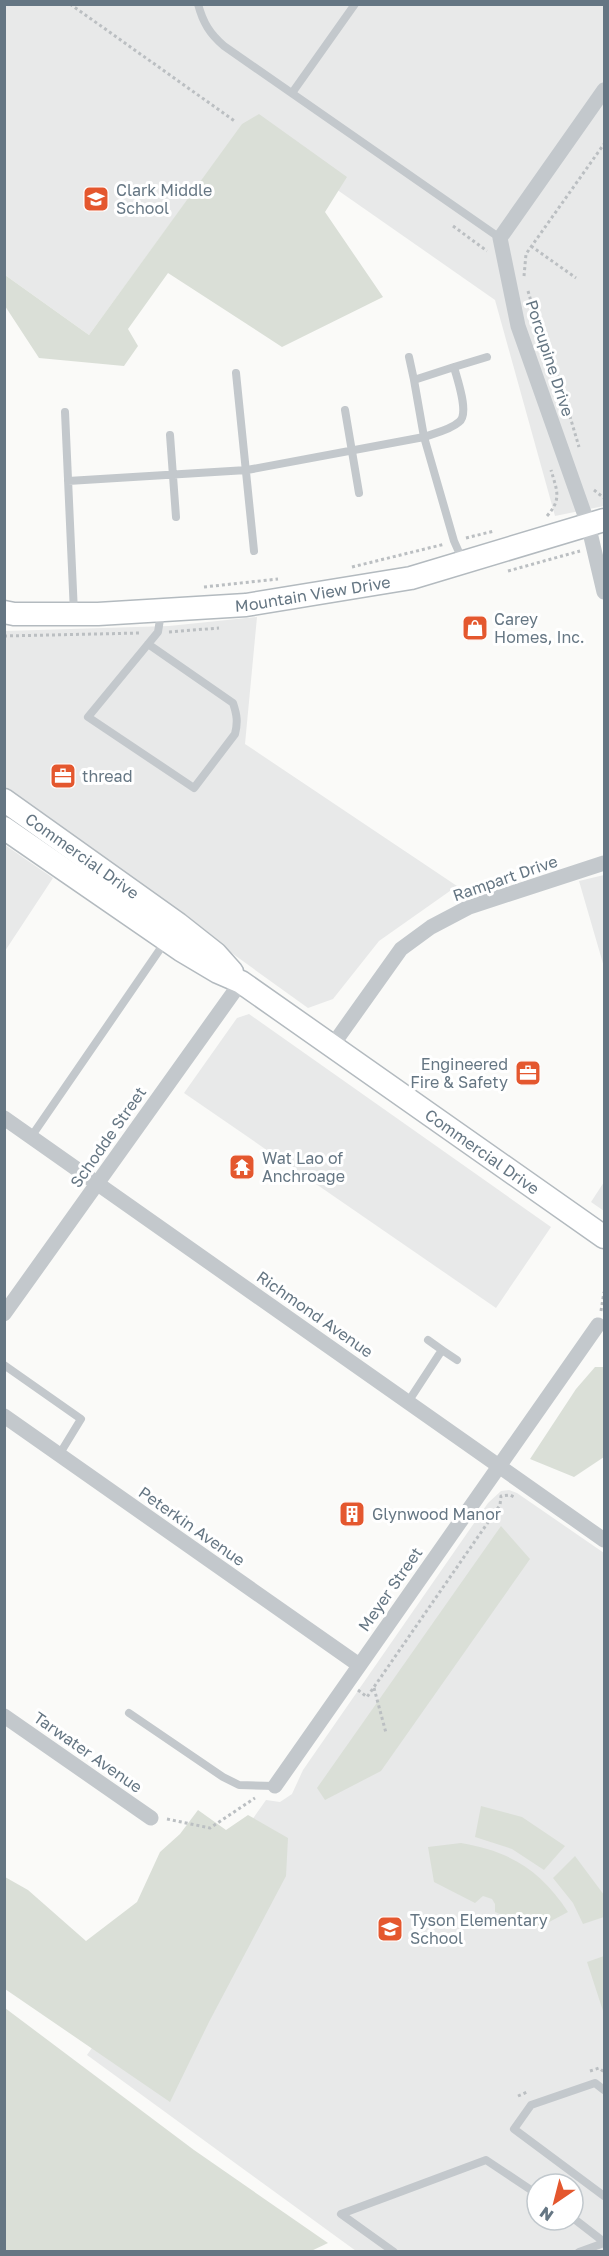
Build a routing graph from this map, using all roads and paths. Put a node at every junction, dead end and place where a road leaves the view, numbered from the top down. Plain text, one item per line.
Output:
1 (70, 4) edge
2 (198, 4) edge
3 (355, 4) edge
4 (604, 90) edge
5 (292, 93) junction
6 (236, 122) dead end
7 (604, 144) edge
8 (500, 238) junction
9 (531, 246) junction
10 (524, 277) dead end
11 (576, 278) dead end
12 (527, 288) dead end
13 (409, 357) dead end
14 (487, 357) dead end
15 (454, 367) junction
16 (236, 373) dead end
17 (414, 380) junction
18 (345, 410) dead end
19 (64, 412) dead end
20 (170, 435) dead end
21 (424, 437) junction
22 (352, 452) junction
23 (580, 452) dead end
24 (247, 470) junction
25 (173, 474) junction
26 (68, 481) junction
27 (590, 485) dead end
28 (359, 494) dead end
29 (604, 498) edge
30 (176, 517) dead end
31 (596, 522) edge
32 (254, 551) dead end
33 (463, 562) junction
34 (604, 592) edge
35 (162, 610) junction
36 (74, 614) junction
37 (8, 615) edge
38 (148, 644) junction
39 (4, 800) edge
40 (4, 828) edge
41 (604, 863) edge
42 (166, 940) junction
43 (241, 982) junction
44 (332, 1046) junction
45 (4, 1118) edge
46 (31, 1137) junction
47 (98, 1183) junction
48 (604, 1237) edge
49 (4, 1314) edge
50 (598, 1325) dead end
51 (428, 1340) dead end
52 (442, 1350) junction
53 (457, 1360) dead end
54 (4, 1365) edge
55 (408, 1402) junction
56 (4, 1416) edge
57 (59, 1455) junction
58 (498, 1465) junction
59 (518, 1499) dead end
60 (604, 1540) edge
61 (359, 1665) junction
62 (374, 1688) junction
63 (367, 1697) dead end
64 (129, 1713) dead end
65 (4, 1716) edge
66 (386, 1733) dead end
67 (274, 1786) junction
68 (151, 1818) joint
69 (604, 2090) edge
70 (525, 2186) edge
71 (604, 2196) edge
72 (585, 2228) edge
73 (604, 2243) edge
74 (394, 2252) edge
75 (579, 2252) edge

1 - 6 path
2 - 5 lane
3 - 5 lane
4 - 8 street
5 - 8 lane
7 - 9 path
8 - 31 street, Porcupine Drive
9 - 10 path
9 - 11 path
12 - 23 path
13 - 17 lane
14 - 15 lane
15 - 17 lane
15 - 21 lane
16 - 24 lane
17 - 21 lane
18 - 22 lane
19 - 26 lane
20 - 25 lane
21 - 22 lane
21 - 33 lane
22 - 24 lane
22 - 28 lane
24 - 25 lane
24 - 32 lane
25 - 26 lane
25 - 30 lane
26 - 36 lane
27 - 29 path
31 - 33 main road, Mountain View Drive
31 - 34 street, Porcupine Drive
33 - 35 main road, Mountain View Drive
35 - 36 main road, Mountain View Drive
35 - 38 lane
36 - 37 main road, Mountain View Drive
38 - 38 lane
39 - 43 main road, Commercial Drive
40 - 42 main road, Commercial Drive
41 - 44 street, Rampart Drive
42 - 43 main road, Commercial Drive
42 - 46 lane
43 - 44 main road, Commercial Drive
43 - 47 street, Schodde Street
44 - 48 main road, Commercial Drive
45 - 46 street, Richmond Avenue
46 - 47 street, Richmond Avenue
47 - 49 street, Schodde Street
47 - 55 street, Richmond Avenue
50 - 58 street, Meyer Street
51 - 52 lane
52 - 53 lane
52 - 55 lane
54 - 57 lane
55 - 58 street, Richmond Avenue
56 - 57 street, Peterkin Avenue
57 - 61 street, Peterkin Avenue
58 - 60 street, Richmond Avenue
58 - 61 street, Meyer Street
59 - 62 path
61 - 67 street, Meyer Street
62 - 63 path
62 - 66 path
64 - 67 lane
65 - 68 street, Tarwater Avenue
67 - 68 path
69 - 71 lane
70 - 74 lane
72 - 73 lane
73 - 75 lane

